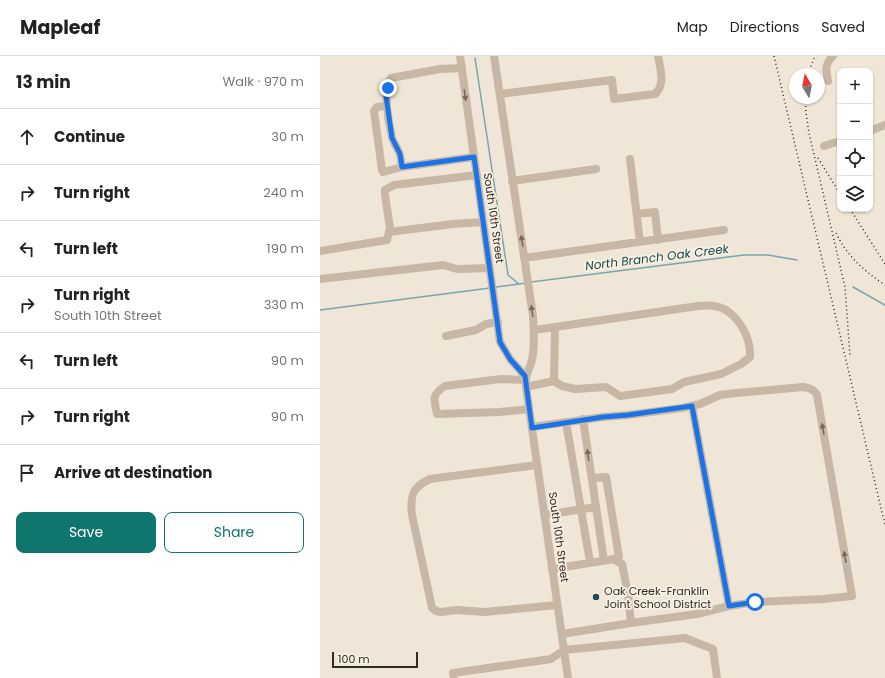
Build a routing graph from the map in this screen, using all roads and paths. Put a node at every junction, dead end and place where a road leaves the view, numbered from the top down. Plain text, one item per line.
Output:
1 (460, 56) edge
2 (494, 56) edge
3 (658, 56) edge
4 (833, 56) edge
5 (462, 68) junction
6 (828, 82) dead end
7 (500, 94) junction
8 (387, 106) junction
9 (885, 125) edge
10 (873, 130) edge
11 (837, 142) edge
12 (824, 146) dead end
13 (474, 157) junction
14 (630, 159) dead end
15 (402, 167) junction
16 (596, 169) dead end
17 (477, 176) junction
18 (512, 181) junction
19 (637, 214) junction
20 (483, 222) junction
21 (724, 230) dead end
22 (389, 232) junction
23 (658, 240) junction
24 (640, 242) junction
25 (320, 250) edge
26 (524, 258) junction
27 (490, 268) junction
28 (320, 279) edge
29 (498, 322) junction
30 (555, 327) junction
31 (534, 330) junction
32 (446, 336) dead end
33 (554, 380) junction
34 (525, 381) junction
35 (692, 406) junction
36 (529, 409) junction
37 (583, 419) junction
38 (566, 422) junction
39 (532, 428) junction
40 (537, 465) junction
41 (592, 478) junction
42 (610, 506) junction
43 (596, 508) junction
44 (581, 509) junction
45 (544, 515) junction
46 (604, 560) junction
47 (590, 562) junction
48 (618, 562) junction
49 (552, 569) junction
50 (558, 605) junction
51 (729, 606) junction
52 (631, 623) junction
53 (562, 634) junction
54 (564, 650) junction
55 (454, 678) edge
56 (568, 678) edge
57 (717, 678) edge

1 - 5 street, South 10th Street
2 - 7 street, South 10th Street
3 - 7 street
4 - 6 street
5 - 8 street
5 -> 13 street, South 10th Street
7 - 18 street, South 10th Street
8 - 15 street
8 - 15 street
9 - 10 street
11 - 12 street
13 - 15 street
13 - 17 street, South 10th Street
14 - 19 street
16 - 18 street
17 - 20 street, South 10th Street
17 - 22 street
26 -> 18 street, South 10th Street
19 - 23 street
19 - 24 street
20 - 22 street
20 - 27 street, South 10th Street
21 - 23 street
22 - 25 street
23 - 24 street
24 - 26 street
31 -> 26 street, South 10th Street
27 - 28 street
27 - 29 street, South 10th Street
29 - 32 street
29 - 34 street, South 10th Street
30 - 31 street
30 - 33 street
30 - 33 street
31 - 34 street, South 10th Street
33 - 34 street
34 - 36 street, South 10th Street
34 - 36 street
35 - 37 street
35 - 51 street
51 -> 35 street
36 - 39 street, South 10th Street
37 - 38 street
41 -> 37 street
38 - 39 street
38 - 44 street
39 - 40 street, South 10th Street
40 - 45 street, South 10th Street
40 - 50 street
41 - 42 street
41 - 43 street
42 - 43 street
42 - 48 street
43 - 44 street
43 - 46 street
44 - 45 street
44 - 47 street
45 - 49 street, South 10th Street
46 - 47 street
46 - 48 street
47 - 49 street
48 - 52 street
49 - 50 street, South 10th Street
50 - 53 street, South 10th Street
51 - 52 street
52 - 53 street
53 - 54 street, South 10th Street
54 - 55 street
54 - 56 street, South 10th Street
54 - 57 street

